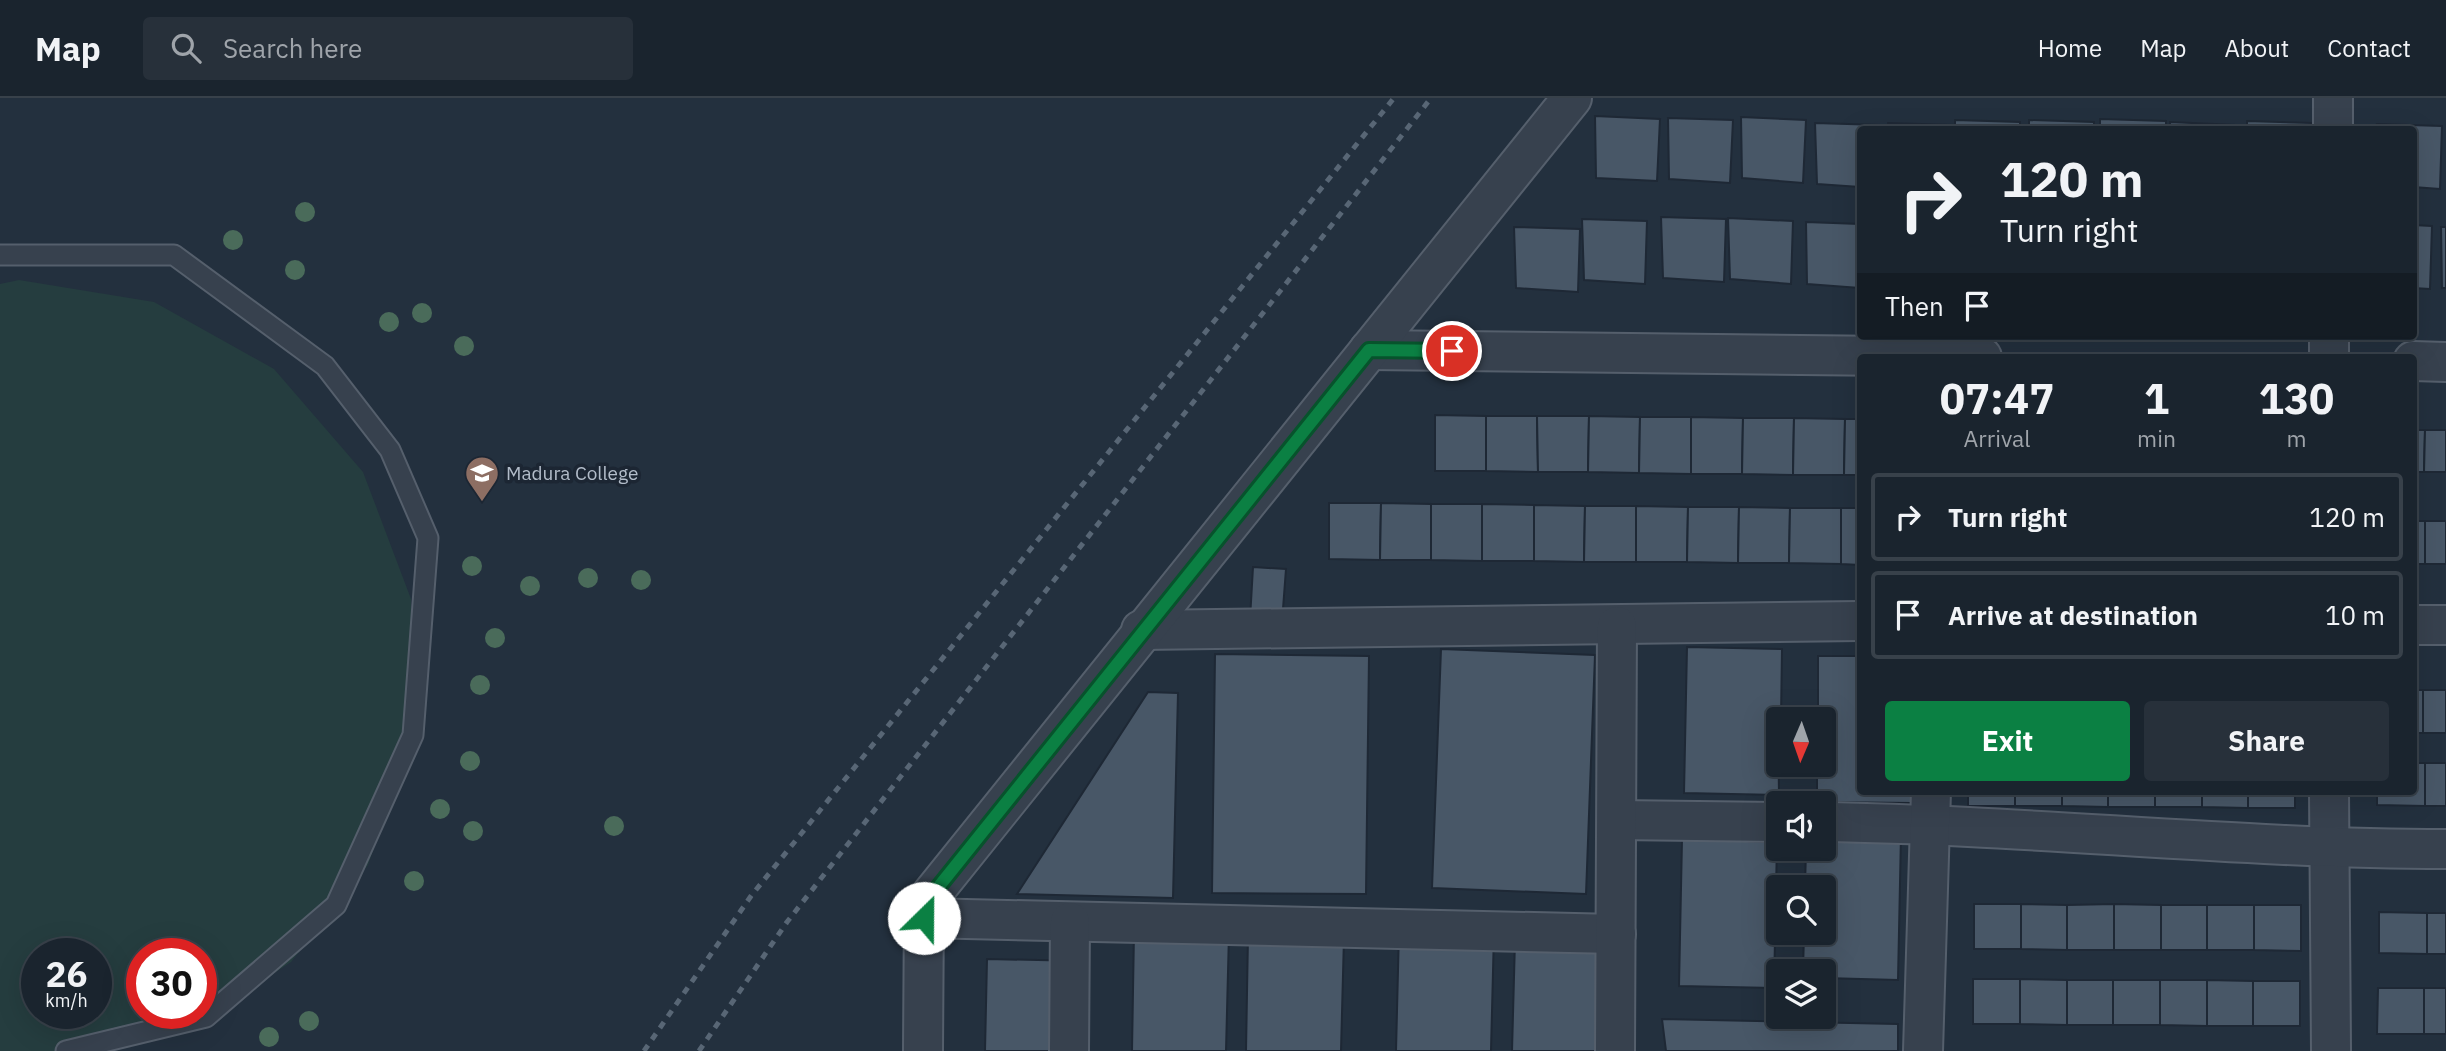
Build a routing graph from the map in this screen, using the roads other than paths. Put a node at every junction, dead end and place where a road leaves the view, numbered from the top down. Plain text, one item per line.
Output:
1 (1572, 98) edge
2 (2333, 98) edge
3 (2333, 126) edge
4 (0, 255) edge
5 (1369, 350) junction
6 (1857, 356) edge
7 (2417, 362) edge
8 (2446, 362) edge
9 (1857, 621) edge
10 (2417, 625) edge
11 (2446, 625) edge
12 (1617, 626) junction
13 (1141, 630) junction
14 (2329, 795) edge
15 (1930, 807) edge
16 (1617, 820) junction
17 (1836, 820) edge
18 (1766, 822) edge
19 (2330, 849) junction
20 (2446, 849) edge
21 (924, 918) junction
22 (1070, 922) junction
23 (1616, 934) junction
24 (66, 1051) edge
25 (923, 1051) edge
26 (1069, 1051) edge
27 (1615, 1051) edge
28 (1923, 1051) edge
29 (2331, 1051) edge

1 - 5 street
2 - 3 street
4 - 24 lane
5 - 6 street
5 - 13 street
7 - 8 street
9 - 12 street
10 - 11 street
12 - 13 street
12 - 16 street
13 - 21 street
14 - 19 street
15 - 17 street
15 - 19 street
15 - 28 street
16 - 18 street
16 - 23 street
19 - 20 street
19 - 29 street
21 - 22 street
21 - 25 street
22 - 23 street
22 - 26 street
23 - 27 street

